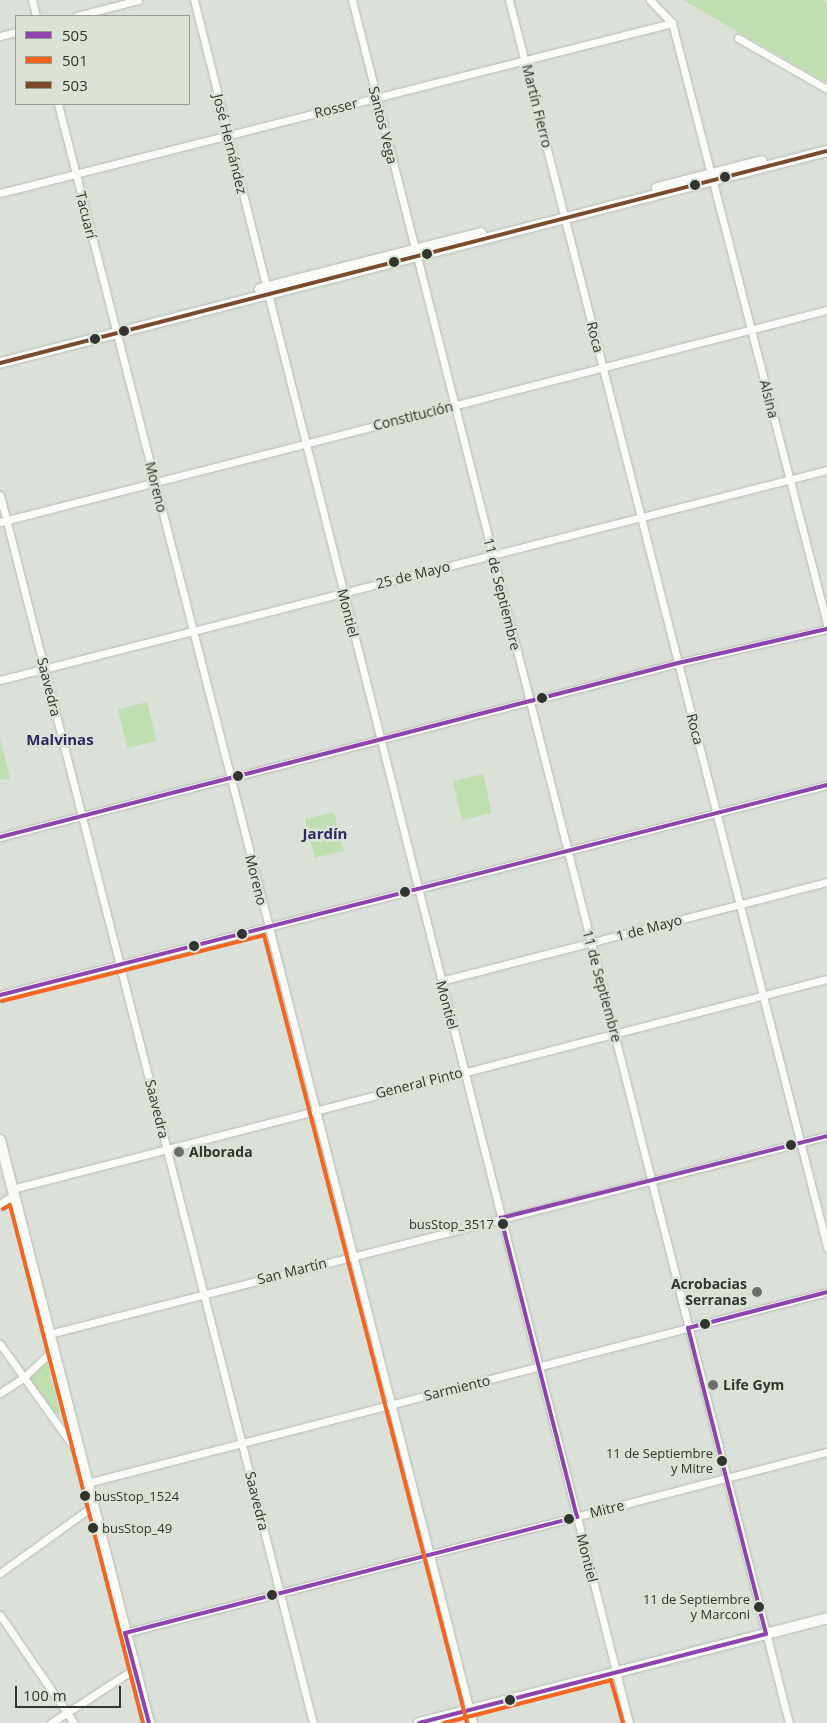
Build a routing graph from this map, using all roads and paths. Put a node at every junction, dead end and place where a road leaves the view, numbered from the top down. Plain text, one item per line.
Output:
1 (32, 0) edge
2 (138, 0) edge
3 (194, 0) edge
4 (352, 0) edge
5 (509, 0) edge
6 (650, 0) edge
7 (36, 15) edge
8 (81, 15) edge
9 (672, 23) junction
10 (15, 32) edge
11 (0, 36) edge
12 (738, 38) dead end
13 (525, 61) junction
14 (827, 89) edge
15 (376, 98) junction
16 (58, 105) edge
17 (229, 136) junction
18 (827, 145) edge
19 (827, 151) edge
20 (76, 174) junction
21 (713, 178) junction
22 (0, 193) edge
23 (564, 215) junction
24 (416, 254) junction
25 (266, 291) junction
26 (827, 310) edge
27 (115, 330) junction
28 (751, 330) junction
29 (0, 356) edge
30 (0, 362) edge
31 (603, 368) junction
32 (454, 406) junction
33 (305, 444) junction
34 (827, 470) edge
35 (789, 479) junction
36 (154, 483) junction
37 (0, 494) edge
38 (641, 517) junction
39 (3, 522) edge
40 (492, 555) junction
41 (343, 593) junction
42 (827, 624) edge
43 (827, 629) edge
44 (192, 631) junction
45 (678, 663) junction
46 (44, 669) junction
47 (0, 680) edge
48 (529, 701) junction
49 (380, 740) junction
50 (230, 778) junction
51 (827, 785) edge
52 (717, 813) junction
53 (82, 816) junction
54 (0, 837) edge
55 (567, 851) junction
56 (827, 882) edge
57 (418, 889) junction
58 (740, 904) junction
59 (268, 927) junction
60 (591, 943) junction
61 (120, 964) junction
62 (827, 979) edge
63 (441, 981) junction
64 (0, 995) edge
65 (763, 995) junction
66 (614, 1032) junction
67 (465, 1071) junction
68 (314, 1109) junction
69 (827, 1136) edge
70 (0, 1140) edge
71 (801, 1142) junction
72 (166, 1147) junction
73 (651, 1181) junction
74 (13, 1192) junction
75 (0, 1204) edge
76 (501, 1218) junction
77 (827, 1247) edge
78 (353, 1256) junction
79 (827, 1292) edge
80 (204, 1294) junction
81 (688, 1328) junction
82 (49, 1334) junction
83 (0, 1344) edge
84 (53, 1350) junction
85 (539, 1367) junction
86 (23, 1378) junction
87 (0, 1393) edge
88 (391, 1405) junction
89 (242, 1443) junction
90 (827, 1452) edge
91 (81, 1457) junction
92 (726, 1478) junction
93 (87, 1483) junction
94 (93, 1506) junction
95 (577, 1516) junction
96 (430, 1554) junction
97 (0, 1573) edge
98 (280, 1593) junction
99 (0, 1615) edge
100 (827, 1618) edge
101 (125, 1633) junction
102 (766, 1634) junction
103 (134, 1669) junction
104 (616, 1672) junction
105 (469, 1710) junction
106 (67, 1712) junction
107 (51, 1723) edge
108 (74, 1723) edge
109 (148, 1723) edge
110 (313, 1723) edge
111 (419, 1723) edge
112 (473, 1723) edge
113 (629, 1723) edge
114 (789, 1723) edge

1 - 7 street
2 - 8 street
3 - 17 street, José Hernández
4 - 15 street, Santos Vega
5 - 13 street, Martín Fierro
6 - 9 street
9 - 13 street, Rosser
9 - 21 street, Alsina
10 - 11 street
12 - 14 street
13 - 15 street, Rosser
13 - 23 street, Martín Fierro
15 - 17 street, Rosser
15 - 24 street, Santos Vega
16 - 20 street, Tacuarí
17 - 20 street, Rosser
17 - 25 street, José Hernández
18 - 21 main road
19 - 21 main road
20 - 22 street, Rosser
20 - 27 street, Tacuarí
21 - 23 main road
21 - 28 street, Alsina
23 - 24 main road
23 - 31 street, Roca
24 - 25 main road
24 - 32 street, 11 de Septiembre
25 - 27 main road
25 - 33 street, Montiel
26 - 28 street, Constitución
27 - 29 main road
27 - 30 main road
27 - 36 street, Moreno
28 - 31 street, Constitución
28 - 35 street, Alsina
31 - 32 street, Constitución
31 - 38 street, Roca
32 - 33 street, Constitución
32 - 40 street, 11 de Septiembre
33 - 36 street, Constitución
33 - 41 street, Montiel
34 - 35 street, 25 de Mayo
35 - 38 street, 25 de Mayo
35 - 42 street, Alsina
36 - 39 street, Constitución
36 - 44 street, Moreno
37 - 39 street, Saavedra
38 - 40 street, 25 de Mayo
38 - 45 street, Roca
39 - 46 street, Saavedra
40 - 41 street, 25 de Mayo
40 - 48 street, 11 de Septiembre
41 - 44 street, 25 de Mayo
41 - 49 street, Montiel
43 - 45 street
44 - 46 street, 25 de Mayo
44 - 50 street, Moreno
45 - 48 street
45 - 52 street, Roca
46 - 47 street, 25 de Mayo
46 - 53 street, Saavedra
48 - 49 street
48 - 55 street, 11 de Septiembre
49 - 50 street
49 - 57 street, Montiel
50 - 53 street
50 - 59 street, Moreno
51 - 52 street
52 - 55 street
52 - 58 street, Roca
53 - 54 street
53 - 61 street, Saavedra
55 - 57 street
55 - 60 street, 11 de Septiembre
56 - 58 street, 1 de Mayo
57 - 59 street
57 - 63 street, Montiel
58 - 60 street, 1 de Mayo
58 - 65 street, Roca
59 - 61 street
59 - 68 street, Moreno
60 - 63 street, 1 de Mayo
60 - 66 street, 11 de Septiembre
61 - 64 street
61 - 72 street, Saavedra
62 - 65 street, General Pinto
63 - 67 street, Montiel
65 - 66 street, General Pinto
65 - 71 street, Roca
66 - 67 street, General Pinto
66 - 73 street, 11 de Septiembre
67 - 68 street, General Pinto
67 - 76 street, Montiel
68 - 72 street, General Pinto
68 - 78 street, Moreno
69 - 71 street, San Martín
70 - 74 main road
71 - 73 street, San Martín
71 - 77 street, Roca
72 - 74 street, General Pinto
72 - 80 street, Saavedra
73 - 76 street, San Martín
73 - 81 street, 11 de Septiembre
74 - 75 street, General Pinto
74 - 82 main road
76 - 78 street, San Martín
76 - 85 street, Montiel
78 - 80 street, San Martín
78 - 88 street, Moreno
79 - 81 street, Sarmiento
80 - 82 street, San Martín
80 - 89 street, Saavedra
81 - 85 street, Sarmiento
81 - 92 street, 11 de Septiembre
82 - 84 main road
83 - 86 street
84 - 86 street
84 - 91 main road
85 - 88 street, Sarmiento
85 - 95 street, Montiel
86 - 87 street
86 - 91 street
88 - 89 street, Sarmiento
88 - 96 street, Moreno
89 - 93 street, Sarmiento
89 - 98 street, Saavedra
90 - 92 street, Mitre
91 - 93 main road
92 - 95 street, Mitre
92 - 102 street, 11 de Septiembre
93 - 94 main road
94 - 97 street
94 - 101 main road
95 - 96 street, Mitre
95 - 104 street, Montiel
96 - 98 street, Mitre
96 - 105 street, Moreno
98 - 101 street, Mitre
98 - 110 street, Saavedra
99 - 106 street
100 - 102 main road
101 - 103 main road
102 - 104 main road
102 - 114 street, 11 de Septiembre
103 - 106 street
103 - 109 main road
104 - 105 main road
104 - 113 street, Montiel
105 - 111 main road
105 - 112 street, Moreno
106 - 107 street
106 - 108 street

